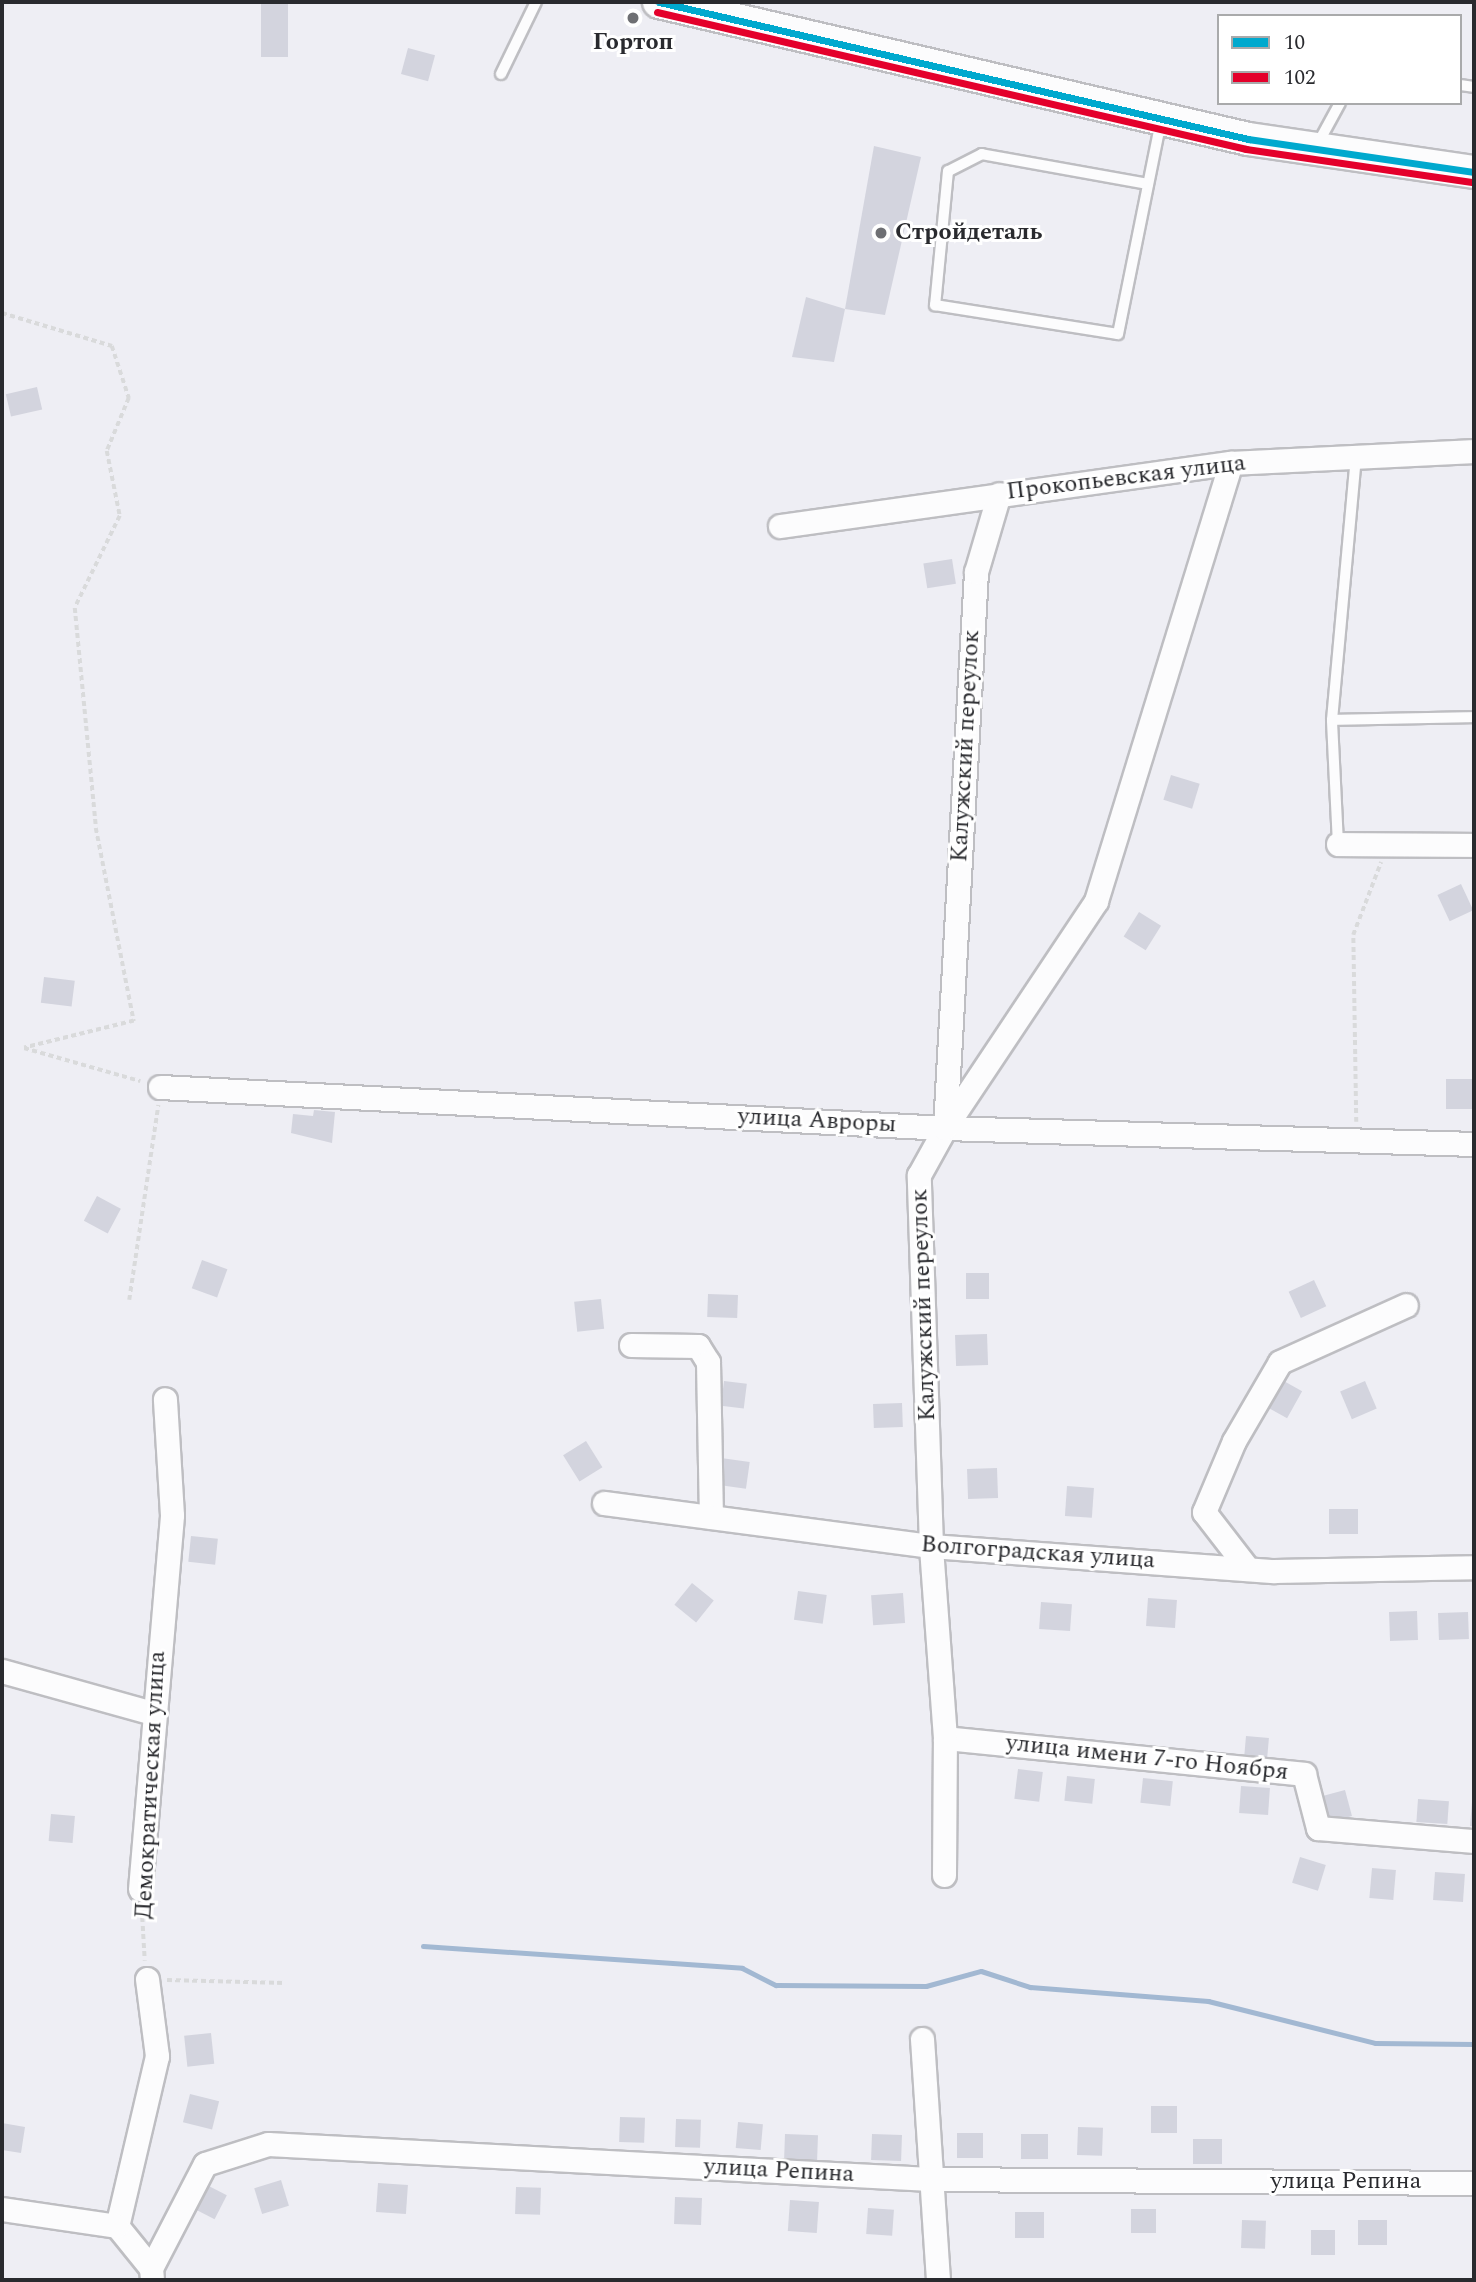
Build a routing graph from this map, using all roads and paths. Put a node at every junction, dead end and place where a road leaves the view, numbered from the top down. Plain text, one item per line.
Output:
1 (536, 2) edge
2 (659, 2) edge
3 (501, 74) dead end
4 (1339, 105) edge
5 (1161, 118) junction
6 (1314, 150) junction
7 (1474, 172) edge
8 (1148, 184) junction
9 (2, 313) edge
10 (1474, 451) edge
11 (1356, 457) junction
12 (1231, 463) junction
13 (999, 494) junction
14 (779, 526) dead end
15 (1474, 717) edge
16 (1332, 720) junction
17 (1338, 844) joint
18 (1388, 844) junction
19 (1474, 845) edge
20 (160, 1087) junction
21 (945, 1128) junction
22 (1356, 1140) junction
23 (1474, 1144) edge
24 (129, 1300) dead end
25 (1406, 1305) dead end
26 (631, 1345) dead end
27 (164, 1399) dead end
28 (604, 1503) dead end
29 (711, 1517) junction
30 (931, 1546) junction
31 (1474, 1567) edge
32 (1248, 1569) junction
33 (2, 1671) edge
34 (152, 1713) junction
35 (945, 1738) junction
36 (1474, 1841) edge
37 (944, 1875) dead end
38 (140, 1889) joint
39 (146, 1979) junction
40 (286, 1983) dead end
41 (922, 2039) dead end
42 (930, 2179) junction
43 (1474, 2183) edge
44 (2, 2209) edge
45 (117, 2226) junction
46 (152, 2274) edge
47 (938, 2280) edge

1 - 3 lane
2 - 5 main road
4 - 6 lane
5 - 6 main road
5 - 8 lane
6 - 7 main road
8 - 8 lane
9 - 20 path
10 - 11 street, Прокопьевская улица
11 - 12 street, Прокопьевская улица
11 - 16 lane
12 - 13 street, Прокопьевская улица
12 - 21 street
13 - 14 street, Прокопьевская улица
13 - 21 street, Калужский переулок
15 - 16 lane
16 - 17 lane
17 - 18 street
18 - 19 street
18 - 22 path
20 - 21 street, улица Авроры
20 - 24 path
21 - 22 street, улица Авроры
21 - 30 street, Калужский переулок
22 - 23 street, улица Авроры
25 - 32 street
26 - 29 street
27 - 34 street, Демократическая улица
28 - 29 street, Волгоградская улица
29 - 30 street, Волгоградская улица
30 - 32 street, Волгоградская улица
30 - 35 street, Калужский переулок
31 - 32 street, Волгоградская улица
33 - 34 street
34 - 38 street, Демократическая улица
35 - 36 street, улица имени 7-го Ноября
35 - 37 street, Калужский переулок
38 - 39 path, Демократическая улица
39 - 40 path
39 - 45 street
41 - 42 street
42 - 43 street, улица Репина
42 - 46 street, улица Репина
42 - 47 street
44 - 45 street
45 - 46 street

